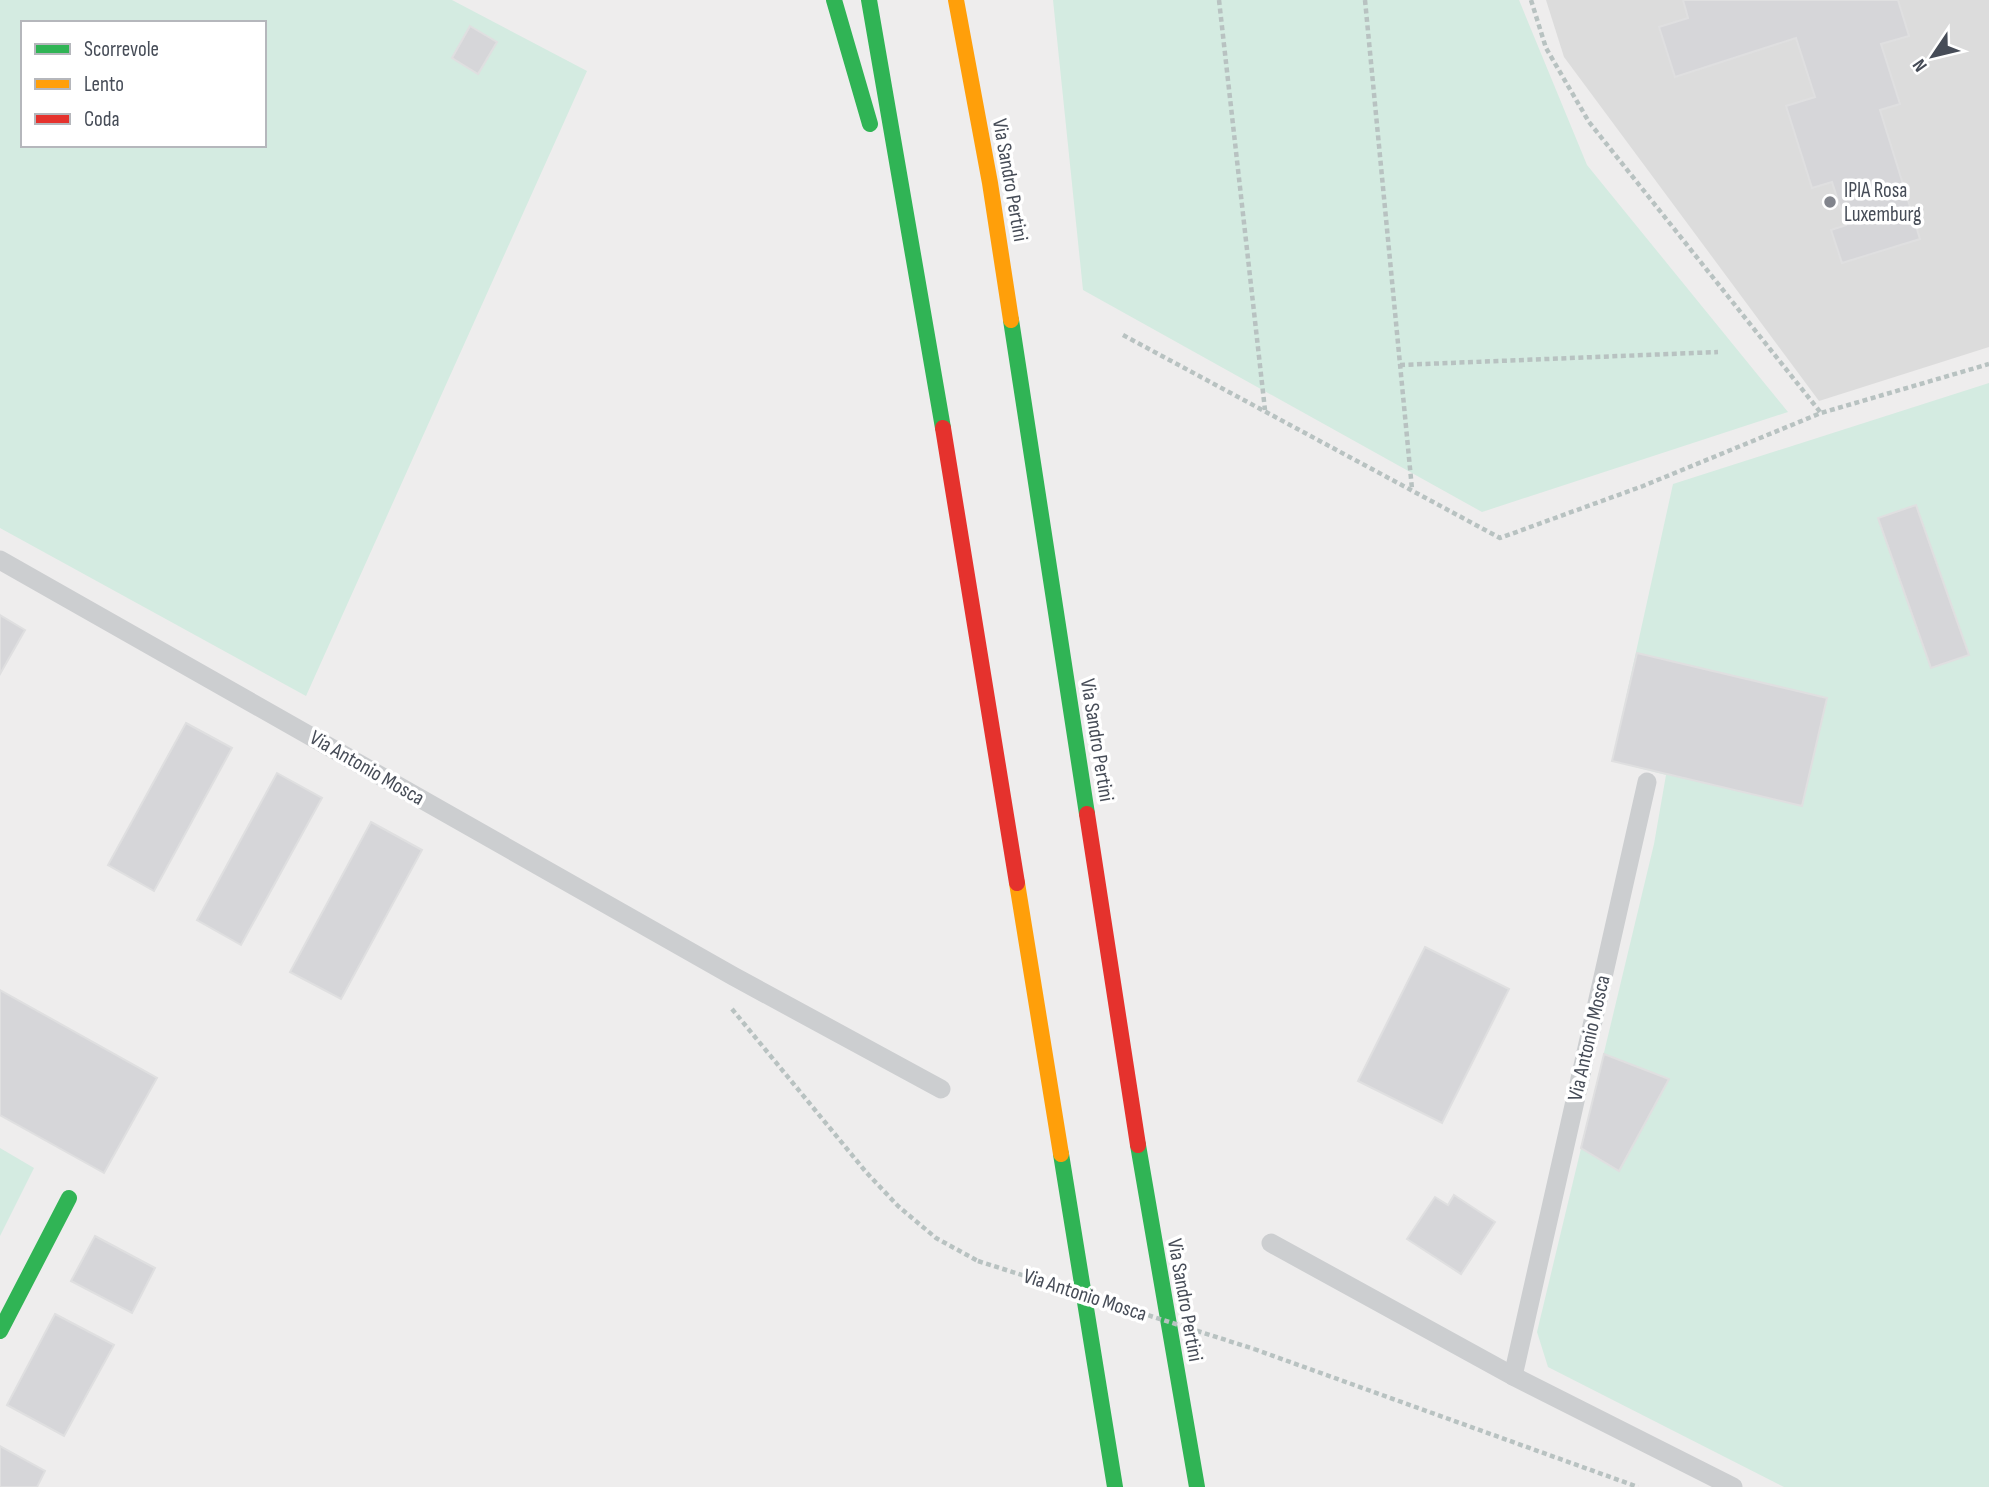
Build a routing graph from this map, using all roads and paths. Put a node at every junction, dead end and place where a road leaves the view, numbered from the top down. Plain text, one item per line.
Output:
1 (834, 0) edge
2 (869, 0) edge
3 (956, 0) edge
4 (1219, 0) edge
5 (1365, 0) edge
6 (1531, 0) edge
7 (872, 134) dead end
8 (880, 160) dead end
9 (926, 321) junction
10 (1123, 335) dead end
11 (1718, 352) dead end
12 (1989, 364) edge
13 (1399, 365) junction
14 (1265, 411) junction
15 (1821, 413) junction
16 (1412, 490) junction
17 (0, 560) edge
18 (1647, 782) dead end
19 (733, 976) junction
20 (941, 1088) dead end
21 (69, 1198) dead end
22 (1271, 1243) dead end
23 (0, 1331) edge
24 (1513, 1376) junction
25 (1115, 1487) edge
26 (1197, 1487) edge
27 (1638, 1487) edge
28 (1733, 1487) edge

1 - 7 main road
2 - 9 main road
3 - 26 main road, Via Sandro Pertini
4 - 14 path
5 - 13 path
6 - 15 path
8 - 9 main road
9 - 25 main road
10 - 14 path
11 - 13 path
12 - 15 path
13 - 16 path
14 - 16 path
15 - 16 path
17 - 19 lane, Via Antonio Mosca
18 - 24 lane, Via Antonio Mosca
19 - 20 lane, Via Antonio Mosca
19 - 27 path, Via Antonio Mosca, bridge
21 - 23 main road
22 - 24 lane
24 - 28 lane

